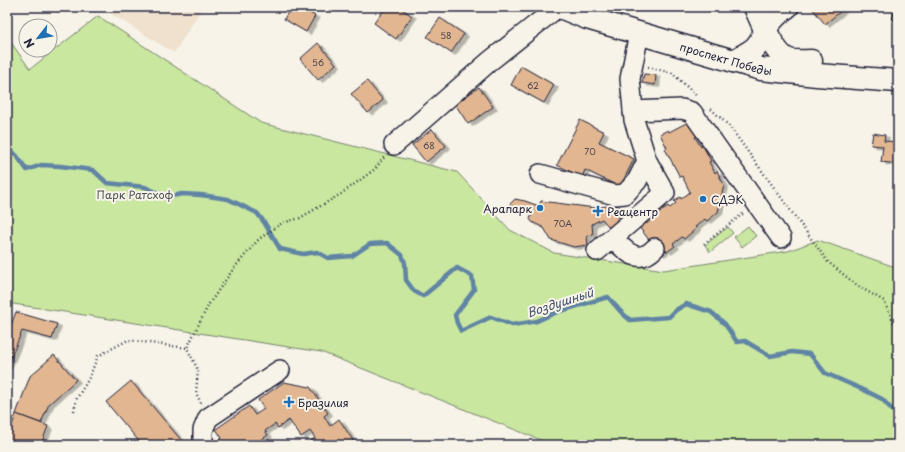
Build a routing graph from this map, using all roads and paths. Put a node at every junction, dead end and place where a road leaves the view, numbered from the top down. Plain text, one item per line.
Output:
1 (559, 7) edge
2 (755, 7) edge
3 (789, 7) edge
4 (766, 29) junction
5 (639, 33) junction
6 (733, 61) junction
7 (633, 64) junction
8 (898, 66) edge
9 (898, 80) edge
10 (700, 98) dead end
11 (711, 108) dead end
12 (633, 111) junction
13 (394, 145) joint
14 (647, 161) junction
15 (540, 174) dead end
16 (756, 203) junction
17 (613, 238) junction
18 (781, 238) dead end
19 (704, 244) dead end
20 (655, 248) dead end
21 (597, 251) dead end
22 (898, 332) edge
23 (187, 348) junction
24 (280, 370) dead end
25 (74, 411) dead end
26 (208, 418) junction
27 (203, 445) edge

1 - 5 main road, проспект Победы
1 - 13 street
2 - 4 main road
3 - 4 street
4 - 6 main road
4 - 8 main road
5 - 6 main road, проспект Победы
5 - 7 street
6 - 9 main road, проспект Победы
7 - 10 path
7 - 12 street
11 - 22 path
12 - 14 street
12 - 16 street
13 - 23 path
14 - 15 street
14 - 17 street
16 - 18 street
16 - 19 path
17 - 20 street
17 - 21 street
23 - 25 path
23 - 26 path
24 - 26 street
26 - 27 street

